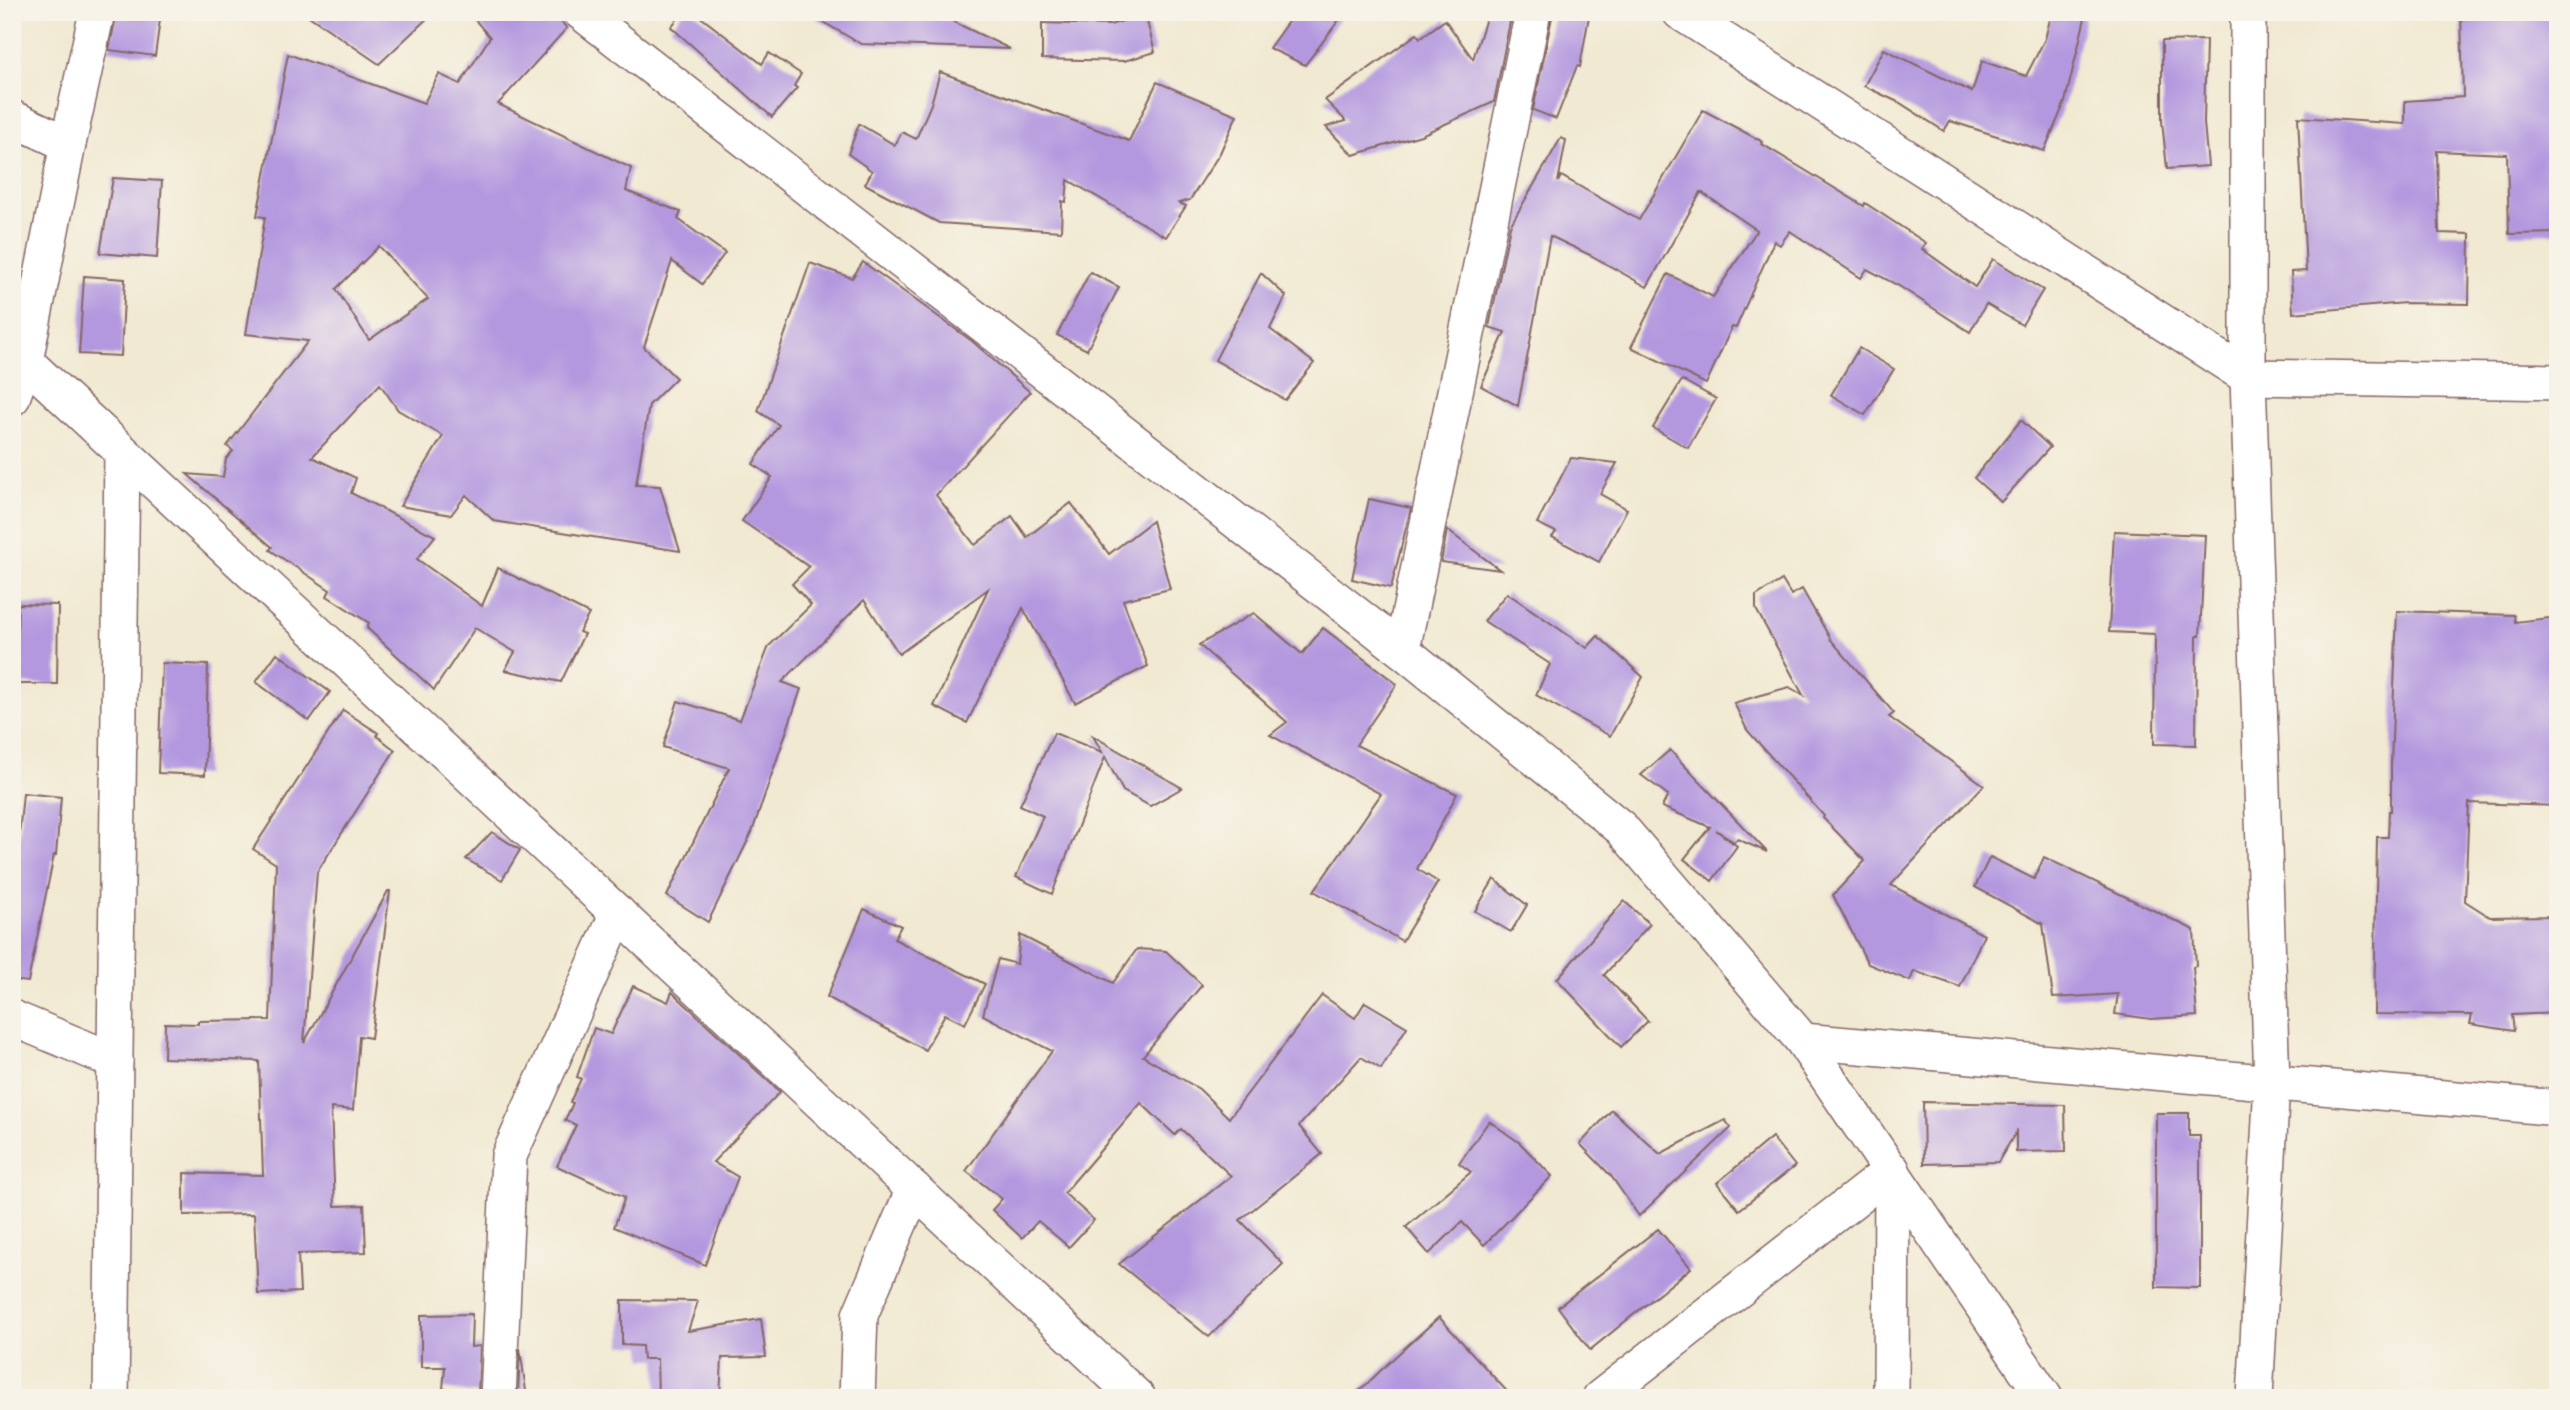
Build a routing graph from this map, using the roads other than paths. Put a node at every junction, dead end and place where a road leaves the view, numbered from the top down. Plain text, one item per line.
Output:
1 (97, 12) edge
2 (581, 12) edge
3 (1533, 12) edge
4 (1680, 12) edge
5 (2248, 12) edge
6 (12, 118) edge
7 (68, 144) junction
8 (26, 361) junction
9 (2248, 377) junction
10 (2558, 382) edge
11 (12, 398) edge
12 (122, 452) junction
13 (1402, 650) junction
14 (618, 914) junction
15 (12, 1018) edge
16 (1803, 1041) junction
17 (115, 1061) junction
18 (2272, 1082) junction
19 (2558, 1108) edge
20 (1892, 1170) junction
21 (914, 1189) junction
22 (111, 1398) edge
23 (498, 1398) edge
24 (857, 1398) edge
25 (1138, 1398) edge
26 (1600, 1398) edge
27 (1891, 1398) edge
28 (2045, 1398) edge
29 (2255, 1398) edge

1 - 7 street
2 - 13 street
3 - 13 street
4 - 9 street
5 - 9 street
6 - 7 street
7 - 8 street
8 - 11 street
8 - 12 street
9 - 10 street
9 - 18 street
12 - 14 street
12 - 17 street
13 - 16 street
14 - 21 street
14 - 23 street
15 - 17 street
16 - 18 street
16 - 20 street
17 - 22 street
18 - 19 street
18 - 29 street
20 - 26 street
20 - 27 street
20 - 28 street
21 - 24 street
21 - 25 street

